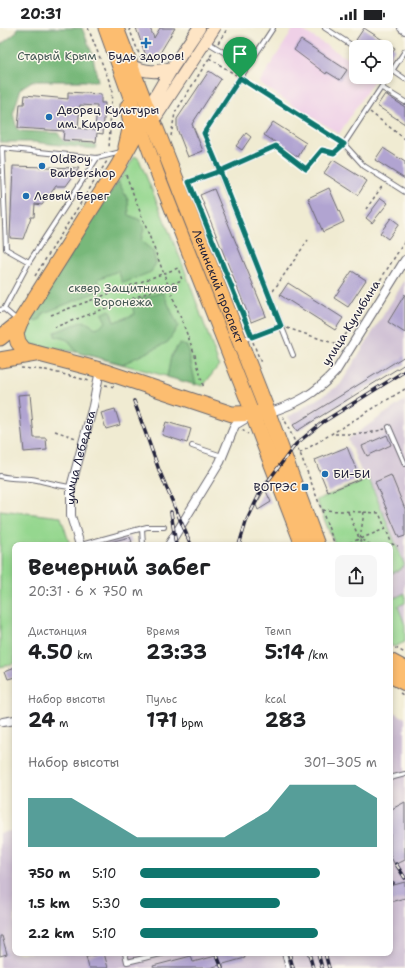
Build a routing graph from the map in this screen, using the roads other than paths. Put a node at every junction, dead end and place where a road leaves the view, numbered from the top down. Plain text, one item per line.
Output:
1 (105, 28) edge
2 (117, 28) edge
3 (199, 28) edge
4 (214, 28) edge
5 (273, 28) edge
6 (325, 28) edge
7 (402, 28) edge
8 (405, 30) edge
9 (349, 43) edge
10 (210, 44) junction
11 (405, 51) edge
12 (131, 66) junction
13 (248, 67) junction
14 (172, 68) junction
15 (393, 69) edge
16 (393, 71) edge
17 (405, 79) edge
18 (384, 84) edge
19 (382, 88) junction
20 (405, 102) edge
21 (147, 118) junction
22 (276, 146) road end
23 (97, 158) junction
24 (122, 161) junction
25 (220, 171) junction
26 (179, 186) junction
27 (405, 192) edge
28 (405, 260) edge
29 (29, 262) junction
30 (2, 310) edge
31 (20, 322) junction
32 (281, 326) junction
33 (0, 338) edge
34 (246, 339) junction
35 (35, 354) junction
36 (293, 355) dead end
37 (0, 360) edge
38 (99, 376) junction
39 (274, 411) junction
40 (253, 415) junction
41 (389, 427) road end
42 (192, 446) dead end
43 (222, 456) junction
44 (405, 464) edge
45 (0, 476) edge
46 (71, 488) junction
47 (164, 527) dead end
48 (142, 528) junction
49 (80, 542) edge
50 (99, 542) edge
51 (143, 542) edge
52 (171, 542) edge
53 (302, 542) edge
54 (316, 542) edge
55 (393, 663) edge
56 (405, 670) edge
57 (393, 677) edge
58 (405, 683) edge
59 (12, 720) edge
60 (1, 722) edge
61 (405, 774) edge
62 (393, 777) edge
63 (126, 956) edge
64 (152, 956) edge
65 (285, 956) edge
66 (288, 968) edge

1 - 12 main road, Ленинский проспект
2 - 12 main road, Ленинский проспект
3 - 14 main road
4 - 10 main road
5 - 13 lane
6 - 9 lane
7 - 8 street
10 - 13 lane
10 - 21 main road
11 - 15 lane
12 - 14 main road
12 - 21 main road, Ленинский проспект
12 - 21 main road, Ленинский проспект
12 - 24 main road
13 - 25 lane
14 - 21 main road
16 - 17 lane
18 - 19 lane
19 - 20 lane
19 - 27 lane
21 - 24 highway
21 - 26 highway, Ленинский проспект
21 - 40 main road, Ленинский проспект
22 - 25 lane
23 - 24 lane
23 - 29 lane
23 - 29 lane
24 - 31 highway
25 - 26 lane
25 - 32 lane
26 - 34 highway, Ленинский проспект
28 - 39 street, улица Кулибина
29 - 30 lane
30 - 31 lane
31 - 33 highway
31 - 35 highway
32 - 34 lane
32 - 36 lane
34 - 39 highway, Ленинский проспект
35 - 37 highway
35 - 38 highway
38 - 40 highway
38 - 46 street, улица Лебедева
39 - 40 highway
39 - 54 highway, Ленинский проспект
40 - 43 street
40 - 53 highway, Ленинский проспект
41 - 44 lane
42 - 43 lane
43 - 52 street
45 - 46 lane
46 - 49 street, улица Лебедева
47 - 48 lane
48 - 50 lane
48 - 51 lane
55 - 56 highway
57 - 58 highway
59 - 60 street
61 - 62 lane
63 - 64 lane
65 - 66 lane

